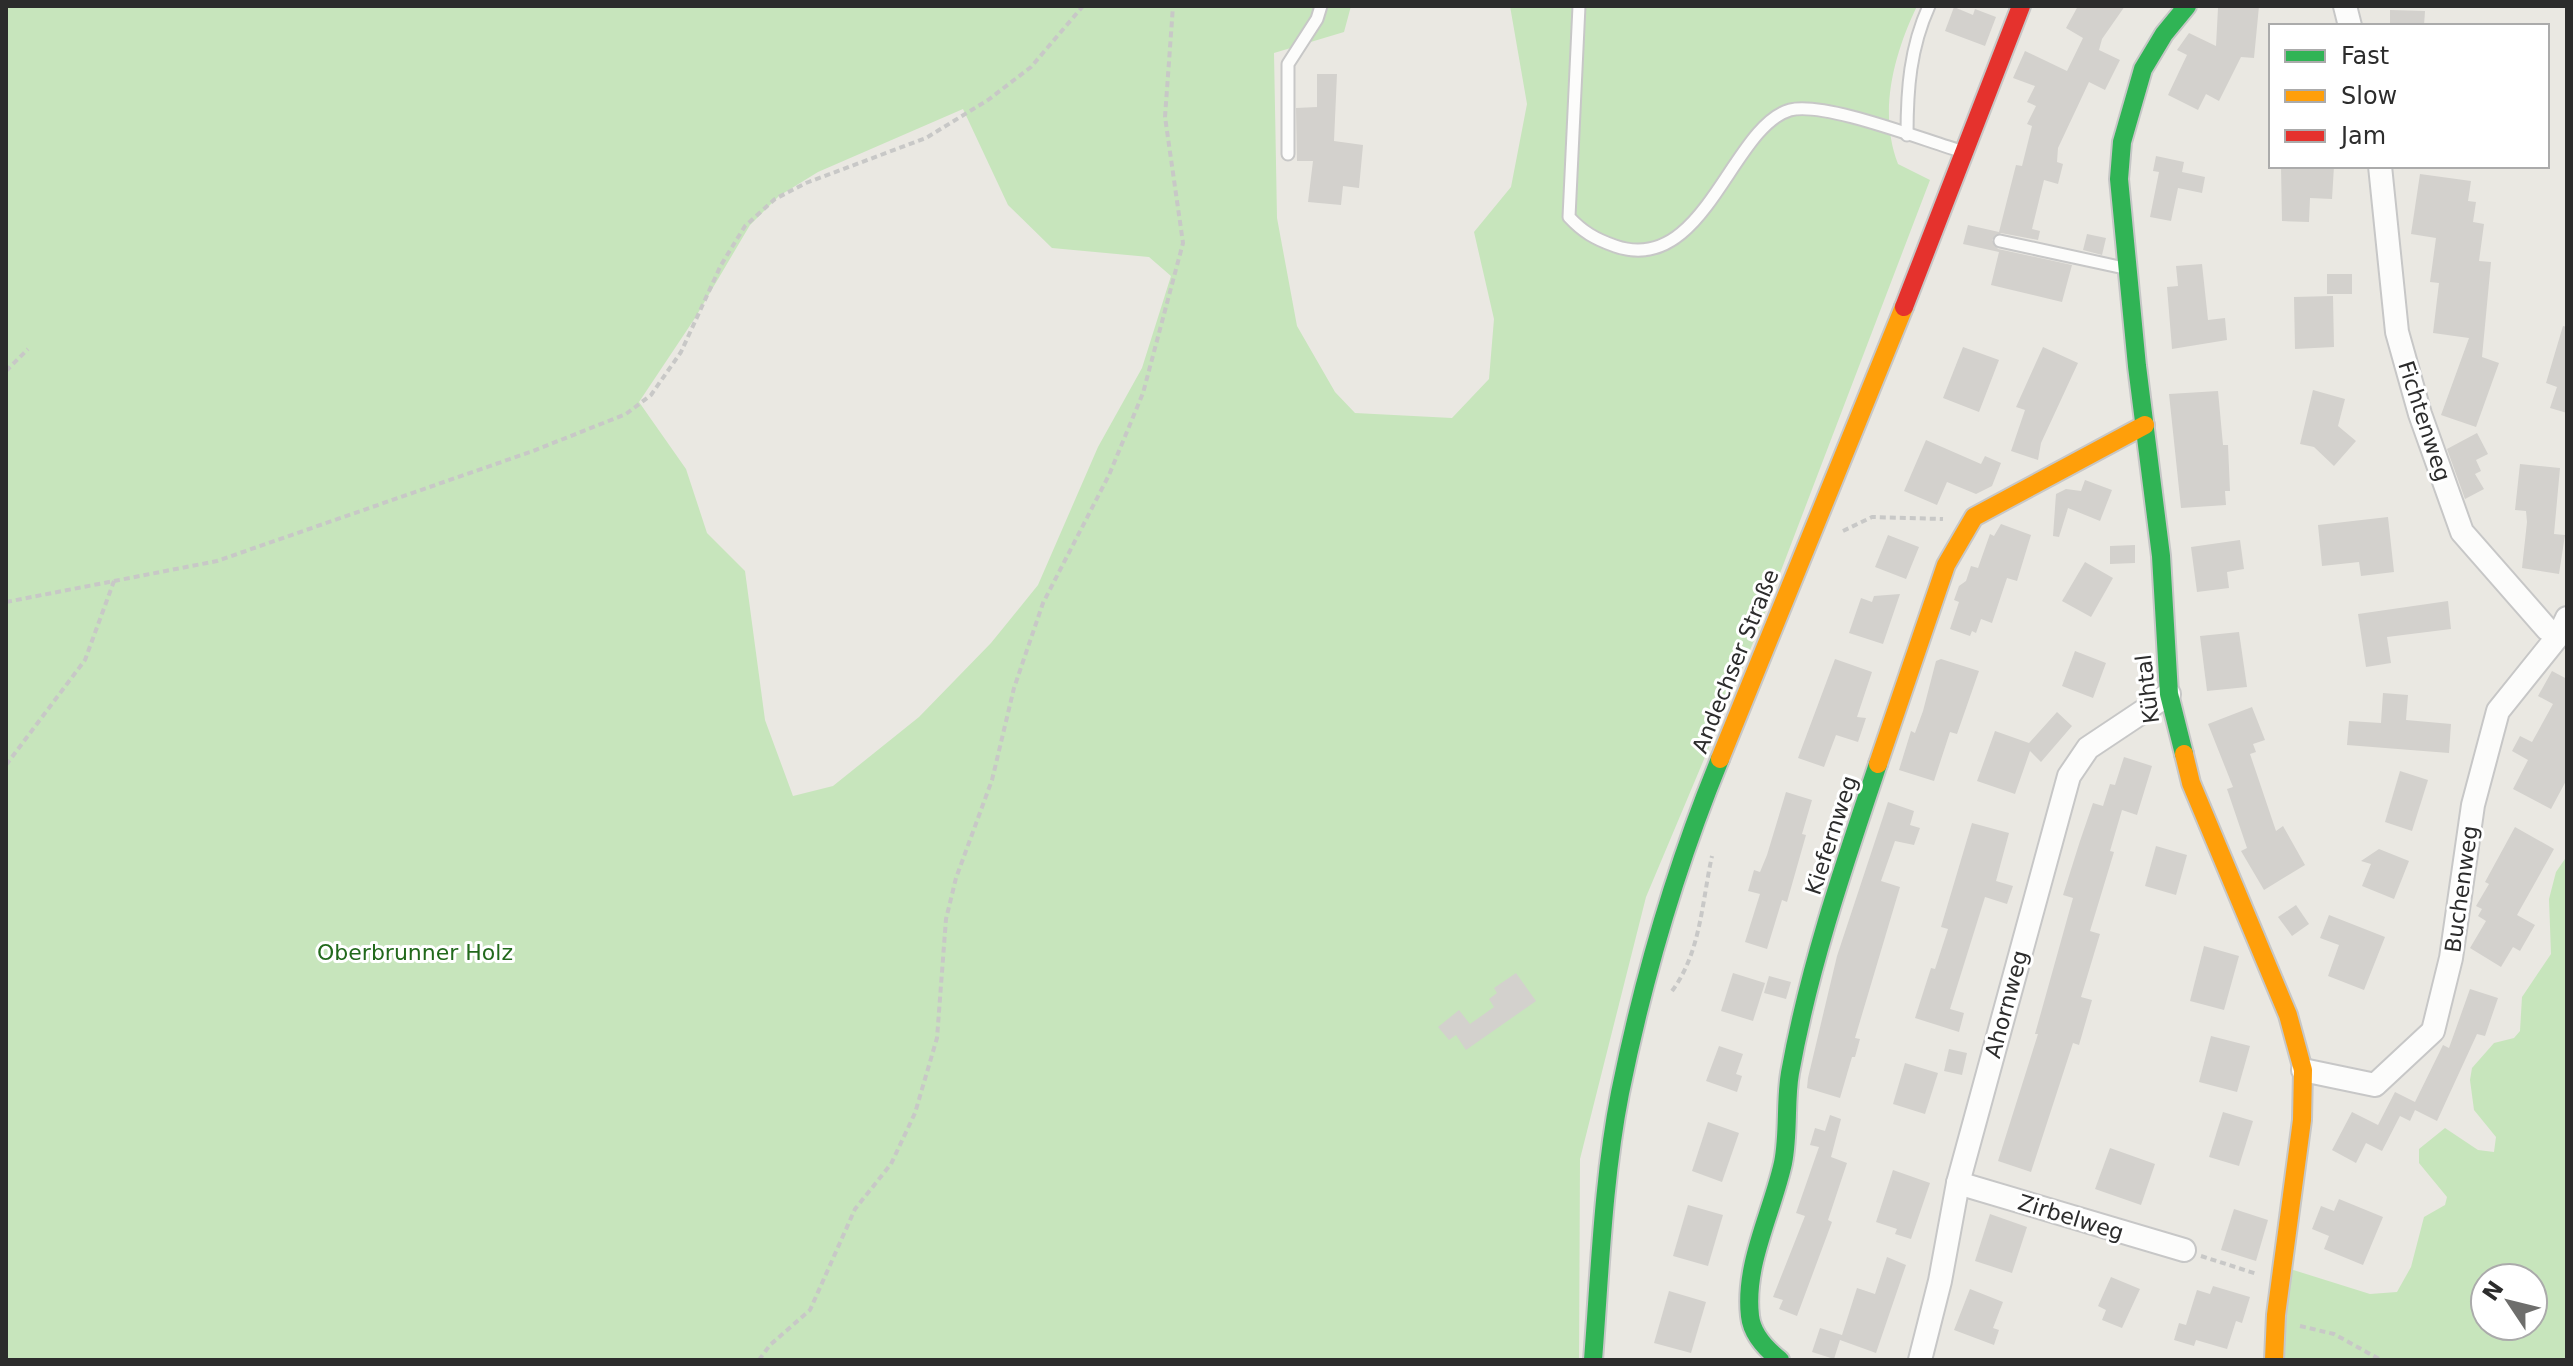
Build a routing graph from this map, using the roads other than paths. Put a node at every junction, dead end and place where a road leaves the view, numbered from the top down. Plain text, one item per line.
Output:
1 (1321, 6) edge
2 (1579, 6) edge
3 (1929, 6) edge
4 (2021, 6) edge
5 (2187, 6) edge
6 (1907, 135) junction
7 (1961, 151) junction
8 (1288, 154) dead end
9 (2380, 168) edge
10 (2000, 241) dead end
11 (2129, 269) junction
12 (2145, 425) junction
13 (2563, 627) edge
14 (2169, 694) junction
15 (2303, 1070) junction
16 (1958, 1183) junction
17 (2184, 1250) road end
18 (1593, 1360) edge
19 (1780, 1360) edge
20 (1920, 1360) edge
21 (2274, 1360) edge

1 - 8 lane
2 - 6 lane
3 - 6 lane
4 - 7 street, Andechser Straße
5 - 11 street, Kühtal
6 - 7 lane
7 - 18 street, Andechser Straße
9 - 13 street, Fichtenweg
10 - 11 lane
11 - 12 street, Kühtal
12 - 14 street, Kühtal
12 - 19 street, Kiefernweg
13 - 15 street, Buchenweg
14 - 15 street, Kühtal
14 - 16 street, Ahornweg
15 - 21 street, Kühtal
16 - 17 street, Zirbelweg
16 - 20 street, Ahornweg

